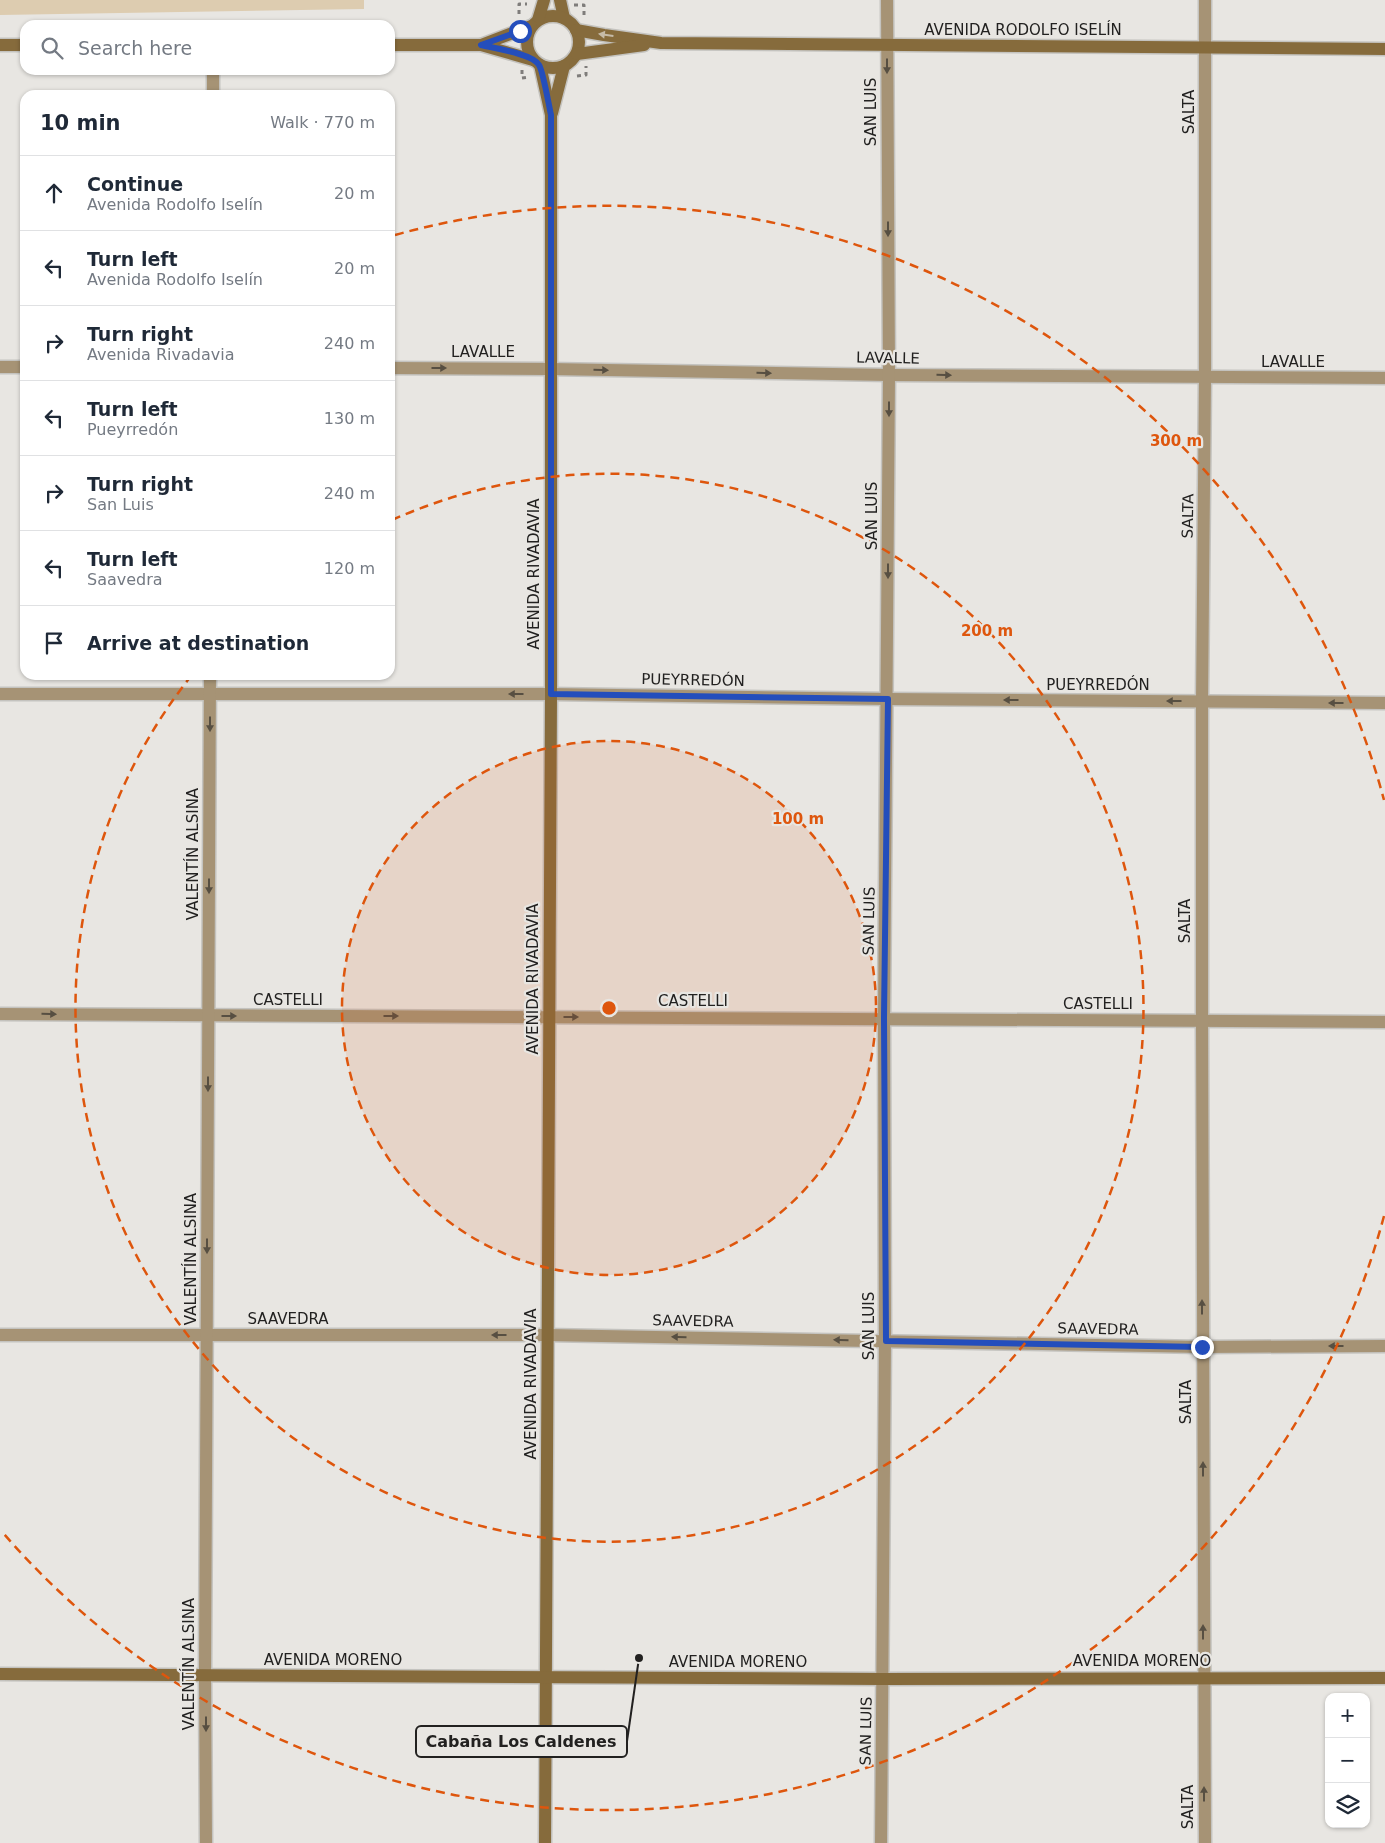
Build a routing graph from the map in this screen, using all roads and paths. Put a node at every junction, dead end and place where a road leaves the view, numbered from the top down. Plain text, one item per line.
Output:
1 (544, 0) edge
2 (560, 0) edge
3 (887, 0) edge
4 (1205, 0) edge
5 (564, 18) junction
6 (535, 23) junction
7 (576, 30) junction
8 (661, 43) junction
9 (0, 45) edge
10 (20, 45) edge
11 (395, 45) edge
12 (481, 45) junction
13 (887, 45) junction
14 (1205, 46) junction
15 (1385, 49) edge
16 (576, 54) junction
17 (536, 63) junction
18 (564, 66) junction
19 (213, 75) edge
20 (213, 90) edge
21 (551, 115) junction
22 (0, 366) edge
23 (20, 367) edge
24 (395, 368) edge
25 (550, 369) junction
26 (889, 375) junction
27 (1205, 378) junction
28 (1385, 378) edge
29 (210, 680) edge
30 (0, 694) edge
31 (210, 694) junction
32 (551, 694) junction
33 (888, 699) junction
34 (1202, 702) junction
35 (1385, 703) edge
36 (0, 1014) edge
37 (208, 1016) junction
38 (549, 1016) junction
39 (884, 1018) junction
40 (1202, 1021) junction
41 (1385, 1022) edge
42 (0, 1335) edge
43 (207, 1335) junction
44 (548, 1335) junction
45 (886, 1341) junction
46 (1385, 1346) edge
47 (1202, 1347) junction
48 (0, 1674) edge
49 (205, 1675) junction
50 (546, 1677) junction
51 (883, 1678) junction
52 (1203, 1678) junction
53 (1385, 1678) edge
54 (206, 1843) edge
55 (545, 1843) edge
56 (881, 1843) edge
57 (1205, 1843) edge

1 - 6 street
2 - 5 street
3 - 13 street, SAN LUIS
4 - 14 street, SALTA
5 - 6 street
5 - 7 street
6 - 12 street
6 - 17 street
8 -> 7 street, AVENIDA RODOLFO ISELÍN
7 - 16 street
8 - 13 street, AVENIDA RODOLFO ISELÍN
8 - 16 street, AVENIDA RODOLFO ISELÍN
9 - 10 street
11 - 12 street
12 - 17 street
13 - 14 street, AVENIDA RODOLFO ISELÍN
13 -> 26 street, SAN LUIS
14 - 15 street, AVENIDA RODOLFO ISELÍN
14 - 27 street, SALTA
16 - 18 street
17 - 18 street
17 - 21 street, AVENIDA RIVADAVIA
18 - 21 street, AVENIDA RIVADAVIA
19 - 20 street
21 - 25 street, AVENIDA RIVADAVIA
22 - 23 street
24 -> 25 street, LAVALLE
25 -> 26 street, LAVALLE
25 - 32 street, AVENIDA RIVADAVIA
26 -> 27 street, LAVALLE
26 -> 33 street, SAN LUIS
27 - 28 street, LAVALLE
27 - 34 street, SALTA
29 - 31 street, VALENTÍN ALSINA
30 - 31 street, PUEYRREDÓN
32 -> 31 street, PUEYRREDÓN
31 -> 37 street, VALENTÍN ALSINA
32 - 33 street, PUEYRREDÓN
32 - 38 street, AVENIDA RIVADAVIA
34 -> 33 street, PUEYRREDÓN
33 - 39 street, SAN LUIS
35 -> 34 street, PUEYRREDÓN
34 - 40 street, SALTA
36 -> 37 street, CASTELLI
37 -> 38 street, CASTELLI
37 -> 43 street, VALENTÍN ALSINA
38 -> 39 street, CASTELLI
38 - 44 street, AVENIDA RIVADAVIA
39 - 40 street, CASTELLI
39 - 45 street, SAN LUIS
40 - 41 street, CASTELLI
47 -> 40 street, SALTA
42 - 43 street, SAAVEDRA
44 -> 43 street, SAAVEDRA
43 - 49 street, VALENTÍN ALSINA
45 -> 44 street, SAAVEDRA
44 - 50 street, AVENIDA RIVADAVIA
45 - 47 street, SAAVEDRA
45 - 51 street, SAN LUIS
46 -> 47 street, SAAVEDRA
52 -> 47 street, SALTA
48 - 49 street, AVENIDA MORENO
49 - 50 street, AVENIDA MORENO
49 -> 54 street, VALENTÍN ALSINA
50 - 51 street, AVENIDA MORENO
50 - 55 street, AVENIDA RIVADAVIA
51 - 52 street, AVENIDA MORENO
51 - 56 street, SAN LUIS
52 - 53 street, AVENIDA MORENO
57 -> 52 street, SALTA

